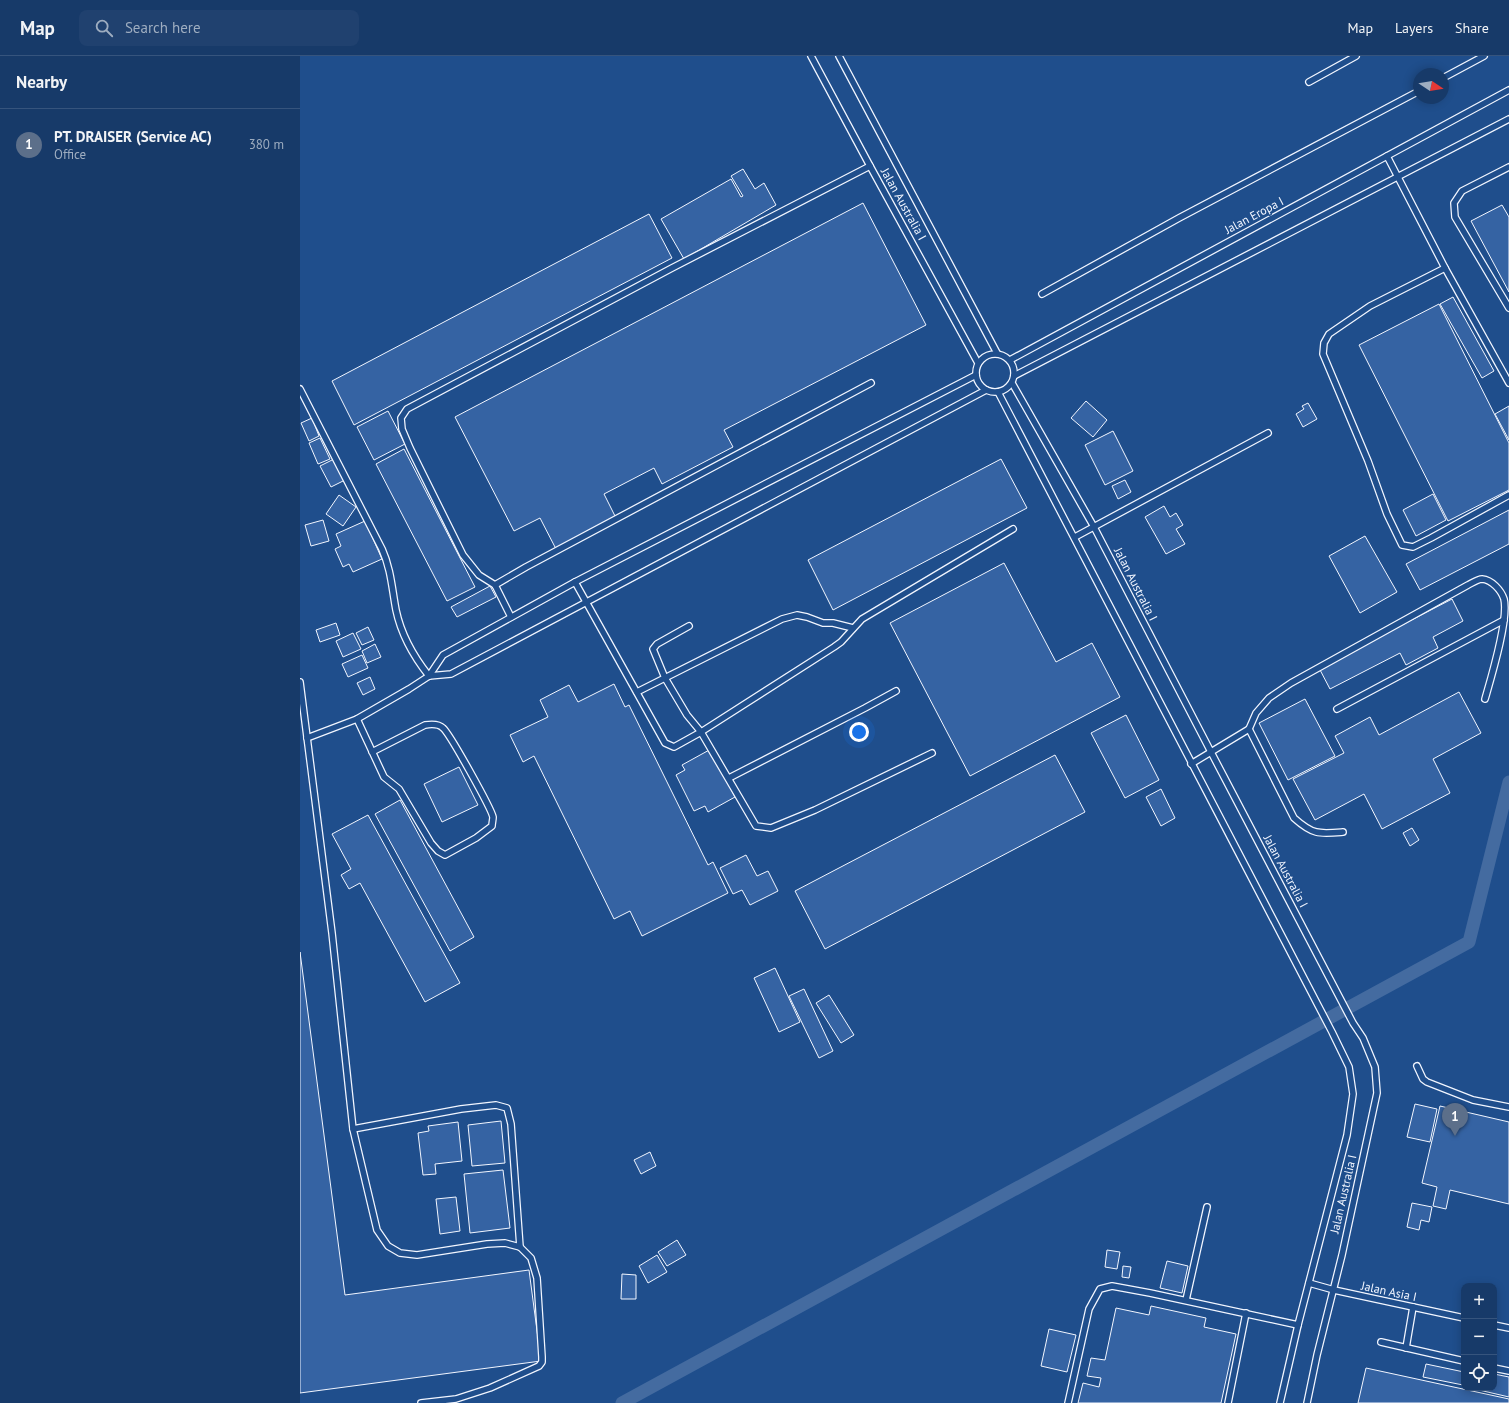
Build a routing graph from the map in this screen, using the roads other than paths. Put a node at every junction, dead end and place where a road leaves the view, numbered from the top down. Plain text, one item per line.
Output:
1 (811, 56) edge
2 (839, 56) edge
3 (1356, 56) edge
4 (1484, 56) edge
5 (1449, 75) edge
6 (1309, 82) dead end
7 (1509, 90) edge
8 (1413, 94) edge
9 (1509, 118) edge
10 (1387, 156) junction
11 (870, 166) junction
12 (1509, 167) edge
13 (1398, 177) junction
14 (1445, 268) junction
15 (1042, 294) dead end
16 (1509, 308) edge
17 (997, 353) junction
18 (1010, 360) junction
19 (978, 363) junction
20 (976, 375) junction
21 (1014, 376) junction
22 (871, 383) dead end
23 (1012, 383) junction
24 (1509, 383) edge
25 (300, 389) edge
26 (986, 390) junction
27 (998, 392) junction
28 (1268, 433) dead end
29 (1509, 495) edge
30 (1094, 527) junction
31 (1013, 530) dead end
32 (1075, 537) junction
33 (575, 582) junction
34 (495, 585) junction
35 (586, 601) junction
36 (511, 617) junction
37 (1504, 620) junction
38 (689, 626) dead end
39 (853, 628) junction
40 (429, 676) junction
41 (665, 678) junction
42 (300, 682) edge
43 (896, 691) dead end
44 (637, 692) junction
45 (1485, 699) dead end
46 (1337, 709) dead end
47 (356, 719) junction
48 (1250, 729) junction
49 (702, 732) junction
50 (307, 738) junction
51 (372, 752) junction
52 (1210, 752) junction
53 (932, 753) dead end
54 (1191, 764) junction
55 (729, 778) junction
56 (1344, 832) dead end
57 (1417, 1066) dead end
58 (1509, 1107) edge
59 (353, 1129) junction
60 (1207, 1207) dead end
61 (520, 1247) junction
62 (1309, 1283) junction
63 (1334, 1290) junction
64 (1186, 1300) junction
65 (1413, 1307) junction
66 (1246, 1313) junction
67 (1461, 1317) edge
68 (1298, 1325) junction
69 (1497, 1326) edge
70 (1509, 1328) edge
71 (1381, 1342) dead end
72 (1406, 1348) junction
73 (1461, 1360) edge
74 (1497, 1369) edge
75 (1509, 1371) edge
76 (421, 1403) edge
77 (1068, 1403) edge
78 (1228, 1403) edge
79 (1280, 1403) edge
80 (1307, 1403) edge

1 - 11 lane, Jalan Australia I
2 - 17 lane, Jalan Australia I
3 - 6 lane
4 - 5 lane
7 - 10 lane, Jalan Eropa I
8 - 15 lane
9 - 13 lane
10 - 13 lane
10 - 18 lane, Jalan Eropa I
11 - 19 lane, Jalan Australia I
11 - 34 lane
12 - 16 lane
13 - 14 lane
13 - 21 lane
14 - 24 lane
14 - 29 lane
17 - 18 lane
17 - 19 lane
18 - 21 lane
19 - 20 lane
20 - 26 lane
20 - 33 lane
21 - 23 lane
22 - 34 lane
23 - 27 lane
23 - 30 lane, Jalan Australia I
25 - 40 lane
26 - 27 lane
26 - 35 lane
27 - 32 lane, Jalan Australia I
28 - 30 lane
30 - 32 lane
30 - 52 lane, Jalan Australia I
31 - 39 lane
32 - 54 lane, Jalan Australia I
33 - 35 lane
33 - 36 lane
34 - 36 lane
35 - 40 lane
35 - 44 lane
36 - 40 lane
37 - 45 lane
37 - 46 lane
37 - 48 lane
38 - 41 lane
39 - 41 lane
39 - 49 lane
40 - 47 lane
41 - 44 lane
41 - 49 lane
42 - 50 lane
43 - 55 lane
44 - 49 lane
47 - 50 lane
47 - 51 lane
48 - 52 lane
48 - 56 lane
49 - 55 lane
50 - 59 lane
51 - 51 lane
52 - 54 lane
52 - 63 lane, Jalan Australia I
53 - 55 lane
54 - 62 lane, Jalan Australia I
57 - 58 lane
59 - 61 lane
59 - 61 lane
60 - 64 lane
61 - 76 lane
62 - 63 lane, Jalan Asia I
62 - 68 lane, Jalan Australia I
63 - 65 lane, Jalan Asia I
63 - 80 lane, Jalan Australia I
64 - 66 lane
64 - 77 lane
65 - 67 lane, Jalan Asia I
65 - 72 lane
66 - 68 lane
66 - 78 lane
68 - 79 lane, Jalan Australia I
69 - 70 lane
71 - 72 lane
72 - 73 lane
74 - 75 lane

